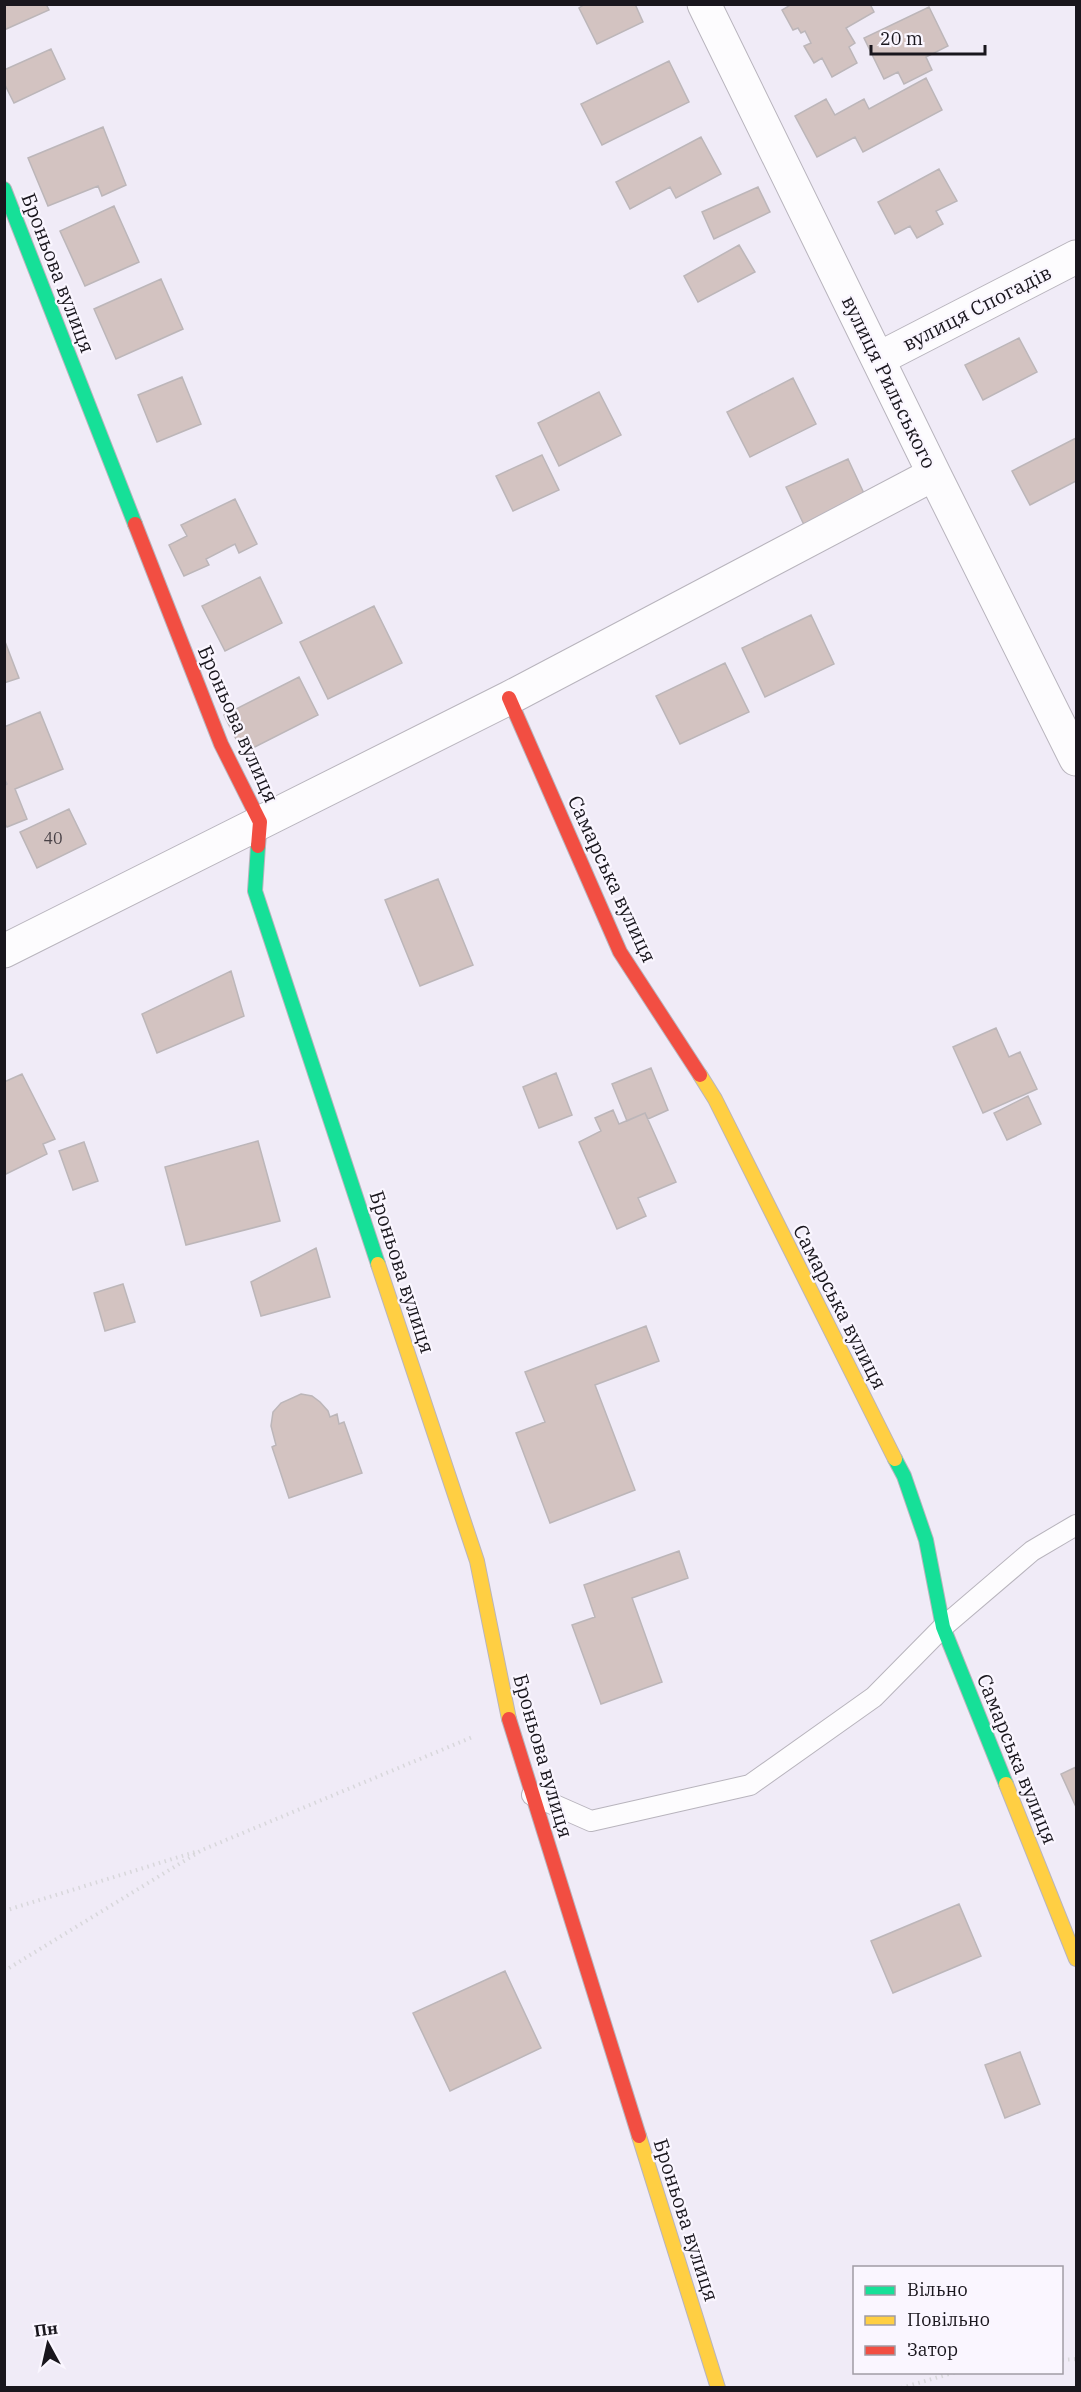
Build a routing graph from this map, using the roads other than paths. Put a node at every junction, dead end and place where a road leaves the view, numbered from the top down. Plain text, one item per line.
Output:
1 (704, 4) edge
2 (4, 189) edge
3 (1077, 257) edge
4 (878, 359) junction
5 (934, 474) junction
6 (509, 698) junction
7 (1077, 759) edge
8 (260, 822) junction
9 (4, 951) edge
10 (1077, 1526) edge
11 (943, 1627) junction
12 (532, 1795) junction
13 (1077, 1959) edge
14 (718, 2388) edge

1 - 4 street, вулиця Рильського
2 - 8 street, Броньова вулиця
3 - 4 street, вулиця Спогадів
4 - 5 street, вулиця Рильського
5 - 6 street
5 - 7 street, вулиця Рильського
6 - 8 street
6 - 11 street, Самарська вулиця
8 - 9 street
8 - 12 street, Броньова вулиця
10 - 11 lane
11 - 12 lane
11 - 13 street, Самарська вулиця
12 - 14 street, Броньова вулиця

